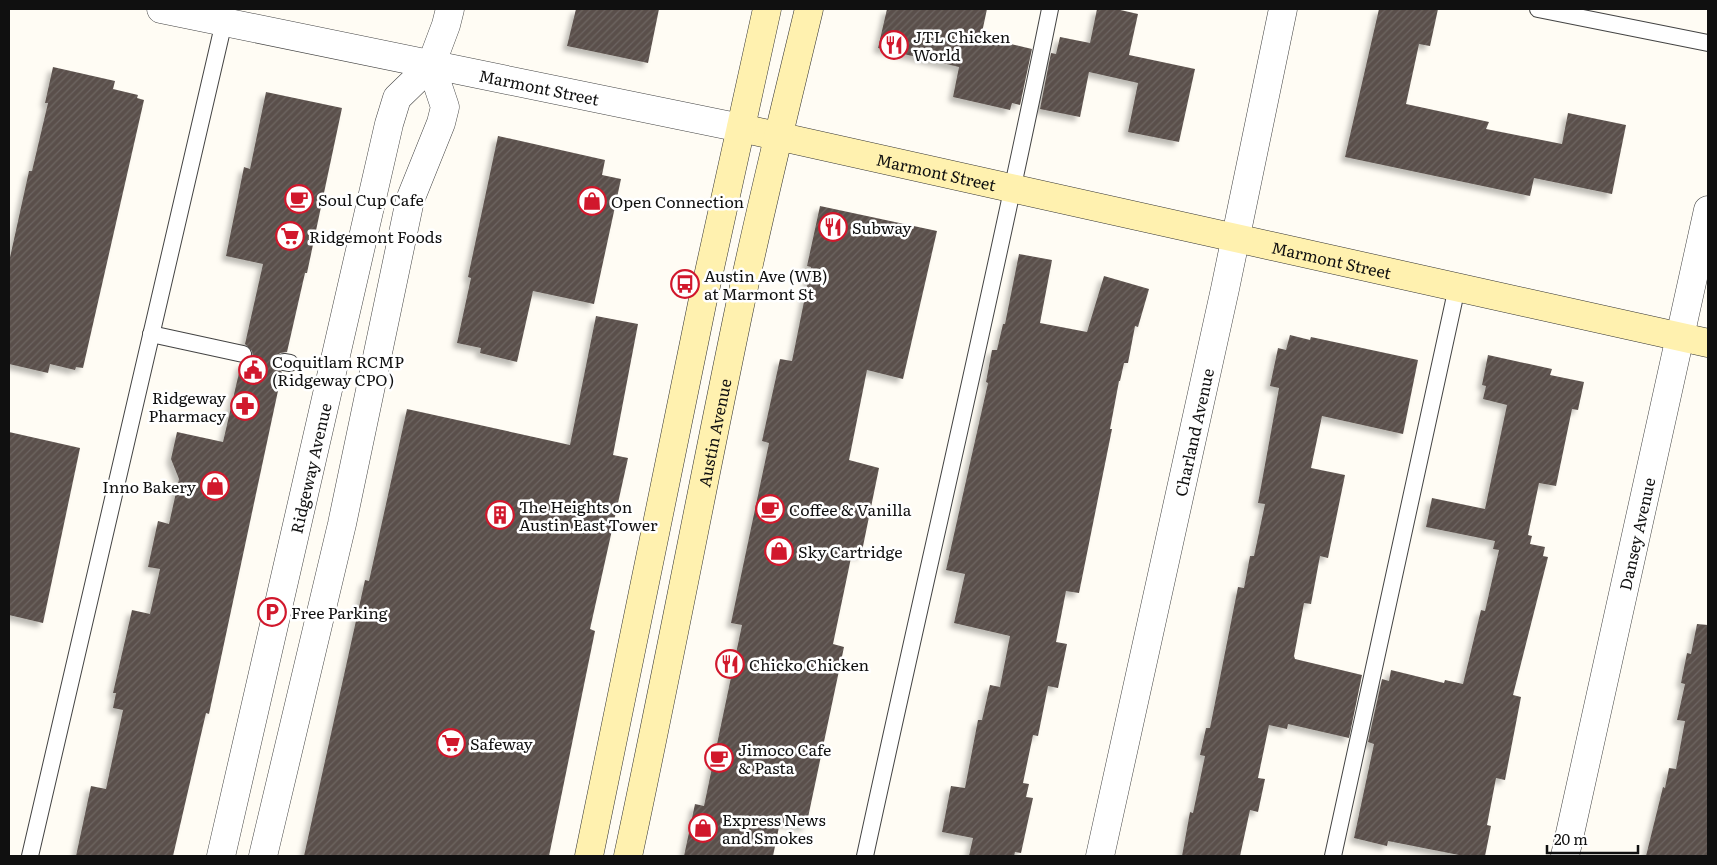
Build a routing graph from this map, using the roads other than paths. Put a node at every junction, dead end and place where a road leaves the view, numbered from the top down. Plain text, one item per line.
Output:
1 (162, 9) edge
2 (450, 9) edge
3 (768, 9) edge
4 (809, 9) edge
5 (1050, 9) edge
6 (1283, 9) edge
7 (1538, 9) edge
8 (225, 15) edge
9 (1708, 43) edge
10 (431, 65) junction
11 (741, 128) junction
12 (778, 135) junction
13 (1014, 188) junction
14 (1708, 210) edge
15 (1236, 237) junction
16 (1458, 287) junction
17 (151, 334) junction
18 (1680, 337) junction
19 (1708, 343) edge
20 (243, 354) dead end
21 (30, 856) edge
22 (221, 856) edge
23 (263, 856) edge
24 (589, 856) edge
25 (628, 856) edge
26 (865, 856) edge
27 (1100, 856) edge
28 (1333, 856) edge
29 (1565, 856) edge

1 - 8 street, Marmont Street
2 - 10 street, Ridgeway Avenue
3 - 11 main road
4 - 12 main road, Austin Avenue
5 - 13 lane
6 - 15 street, Charland Avenue
7 - 9 lane
8 - 10 street, Marmont Street
8 - 17 lane
10 - 11 street, Marmont Street
10 - 22 street, Ridgeway Avenue
10 - 23 street
11 - 12 main road, Marmont Street
11 - 24 main road
12 - 13 main road, Marmont Street
12 - 25 main road, Austin Avenue
13 - 15 main road, Marmont Street
13 - 26 lane
14 - 18 street, Dansey Avenue
15 - 16 main road, Marmont Street
15 - 27 street, Charland Avenue
16 - 18 main road, Marmont Street
16 - 28 lane
17 - 20 lane
17 - 21 lane
18 - 19 main road, Marmont Street
18 - 29 street, Dansey Avenue

